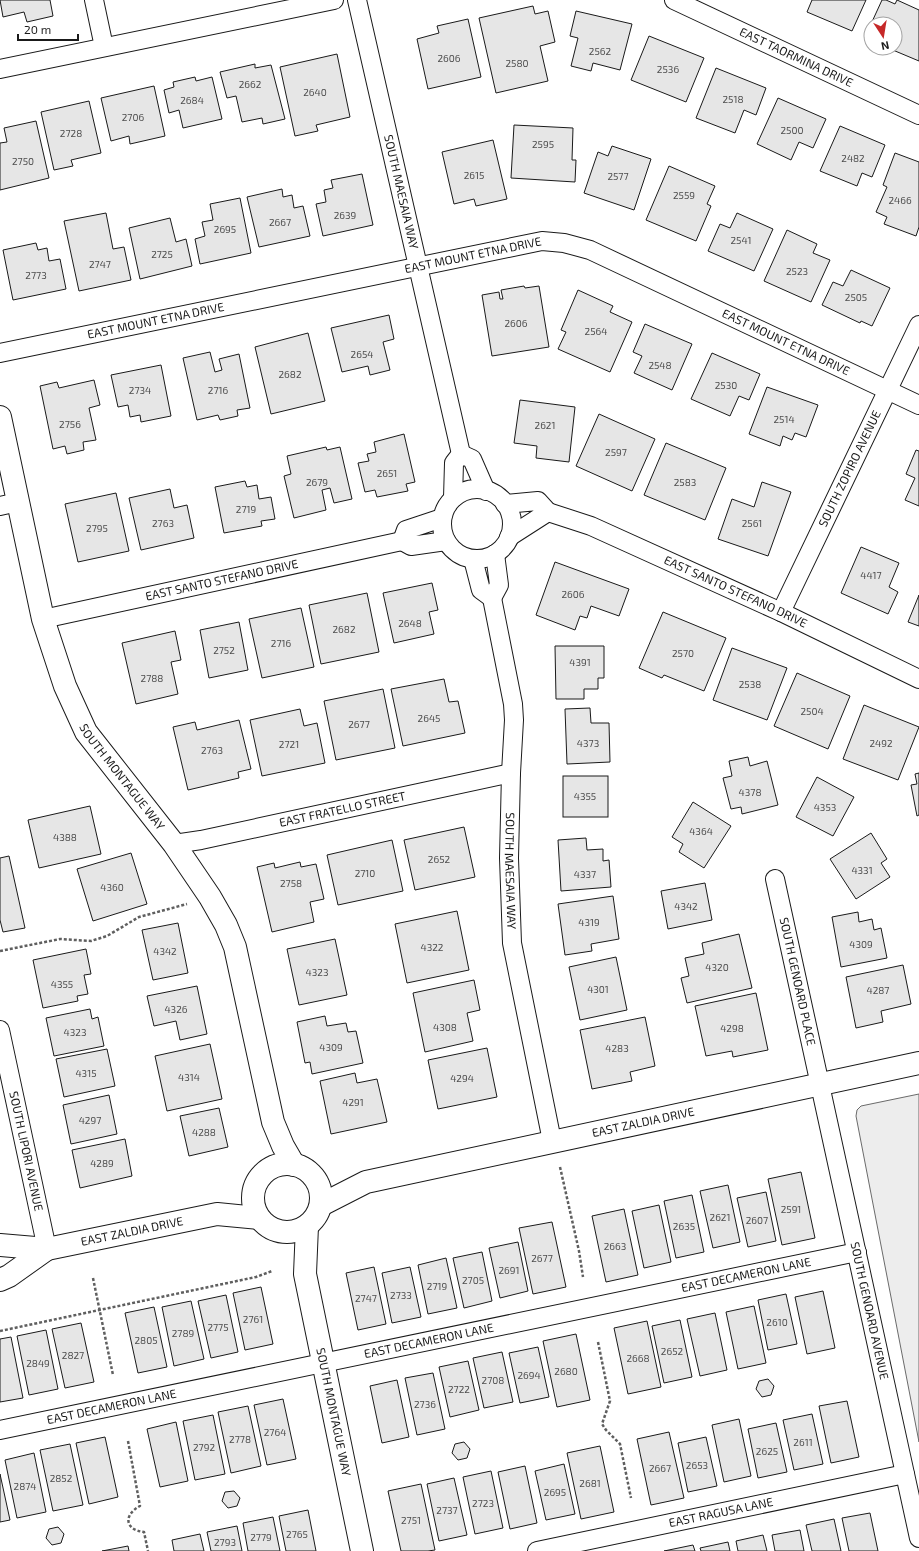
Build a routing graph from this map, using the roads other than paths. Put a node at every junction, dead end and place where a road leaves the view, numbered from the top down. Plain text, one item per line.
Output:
1 (94, 0) edge
2 (334, 0) edge
3 (357, 0) edge
4 (674, 0) edge
5 (104, 47) junction
6 (0, 69) edge
7 (919, 115) edge
8 (418, 267) junction
9 (919, 325) edge
10 (0, 353) edge
11 (888, 390) junction
12 (919, 405) edge
13 (0, 417) edge
14 (461, 454) junction
15 (486, 491) junction
16 (453, 498) junction
17 (9, 504) edge
18 (505, 504) junction
19 (548, 512) junction
20 (442, 518) junction
21 (509, 537) junction
22 (402, 541) junction
23 (446, 541) junction
24 (495, 554) junction
25 (473, 559) junction
26 (492, 598) junction
27 (781, 612) junction
28 (43, 619) junction
29 (919, 679) edge
30 (511, 772) junction
31 (174, 844) junction
32 (775, 879) dead end
33 (0, 1030) edge
34 (919, 1062) edge
35 (820, 1084) junction
36 (273, 1122) junction
37 (552, 1141) junction
38 (294, 1165) junction
39 (268, 1170) junction
40 (316, 1180) junction
41 (366, 1182) junction
42 (253, 1192) junction
43 (321, 1205) junction
44 (217, 1214) junction
45 (259, 1218) junction
46 (307, 1226) junction
47 (281, 1232) junction
48 (0, 1244) edge
49 (47, 1249) junction
50 (857, 1252) junction
51 (304, 1274) junction
52 (0, 1280) edge
53 (322, 1363) junction
54 (0, 1430) edge
55 (905, 1474) junction
56 (919, 1538) edge
57 (362, 1551) edge
58 (537, 1551) edge

1 - 5 street
2 - 5 street
3 - 8 street, SOUTH MAESAIA WAY
4 - 7 street, EAST TAORMINA DRIVE
5 - 6 street
8 - 10 street, EAST MOUNT ETNA DRIVE
8 - 11 street, EAST MOUNT ETNA DRIVE
8 - 14 street, SOUTH MAESAIA WAY
9 - 11 street, SOUTH ZOPIRO AVENUE
11 - 12 street, EAST MOUNT ETNA DRIVE
11 - 27 street, SOUTH ZOPIRO AVENUE
13 - 17 street, SOUTH MONTAGUE WAY
14 - 15 street
14 - 16 street
15 - 16 street
15 - 18 street
16 - 20 street
17 - 28 street, SOUTH MONTAGUE WAY
18 - 19 street, EAST SANTO STEFANO DRIVE
18 - 21 street
19 - 21 street
19 - 27 street, EAST SANTO STEFANO DRIVE
20 - 22 street
20 - 23 street
21 - 24 street
22 - 23 street, EAST SANTO STEFANO DRIVE
22 - 28 street, EAST SANTO STEFANO DRIVE
23 - 25 street
24 - 25 street
24 - 26 street, SOUTH MAESAIA WAY
25 - 26 street
26 - 30 street, SOUTH MAESAIA WAY
27 - 29 street, EAST SANTO STEFANO DRIVE
28 - 31 street, SOUTH MONTAGUE WAY
30 - 31 street, EAST FRATELLO STREET
30 - 37 street, SOUTH MAESAIA WAY
31 - 36 street, SOUTH MONTAGUE WAY
32 - 35 street, SOUTH GENOARD PLACE
33 - 49 street, SOUTH LIPORI AVENUE
34 - 35 street, EAST ZALDIA DRIVE
35 - 37 street, EAST ZALDIA DRIVE
35 - 50 street, SOUTH GENOARD AVENUE
36 - 38 street, SOUTH MONTAGUE WAY
36 - 39 street, SOUTH MONTAGUE WAY
37 - 41 street, EAST ZALDIA DRIVE
38 - 39 street
38 - 40 street
39 - 42 street
40 - 41 street, EAST ZALDIA DRIVE
40 - 43 street
41 - 43 street, EAST ZALDIA DRIVE
42 - 44 street, EAST ZALDIA DRIVE
42 - 45 street
43 - 46 street
44 - 45 street, EAST ZALDIA DRIVE
44 - 49 street, EAST ZALDIA DRIVE
45 - 47 street
46 - 47 street
46 - 51 street, SOUTH MONTAGUE WAY
47 - 51 street, SOUTH MONTAGUE WAY
48 - 49 street, EAST ZALDIA DRIVE
49 - 52 street, EAST ZALDIA DRIVE
50 - 53 street, EAST DECAMERON LANE
50 - 55 street, SOUTH GENOARD AVENUE
51 - 53 street, SOUTH MONTAGUE WAY
53 - 54 street, EAST DECAMERON LANE
53 - 57 street, SOUTH MONTAGUE WAY
55 - 56 street, SOUTH GENOARD AVENUE
55 - 58 street, EAST RAGUSA LANE

